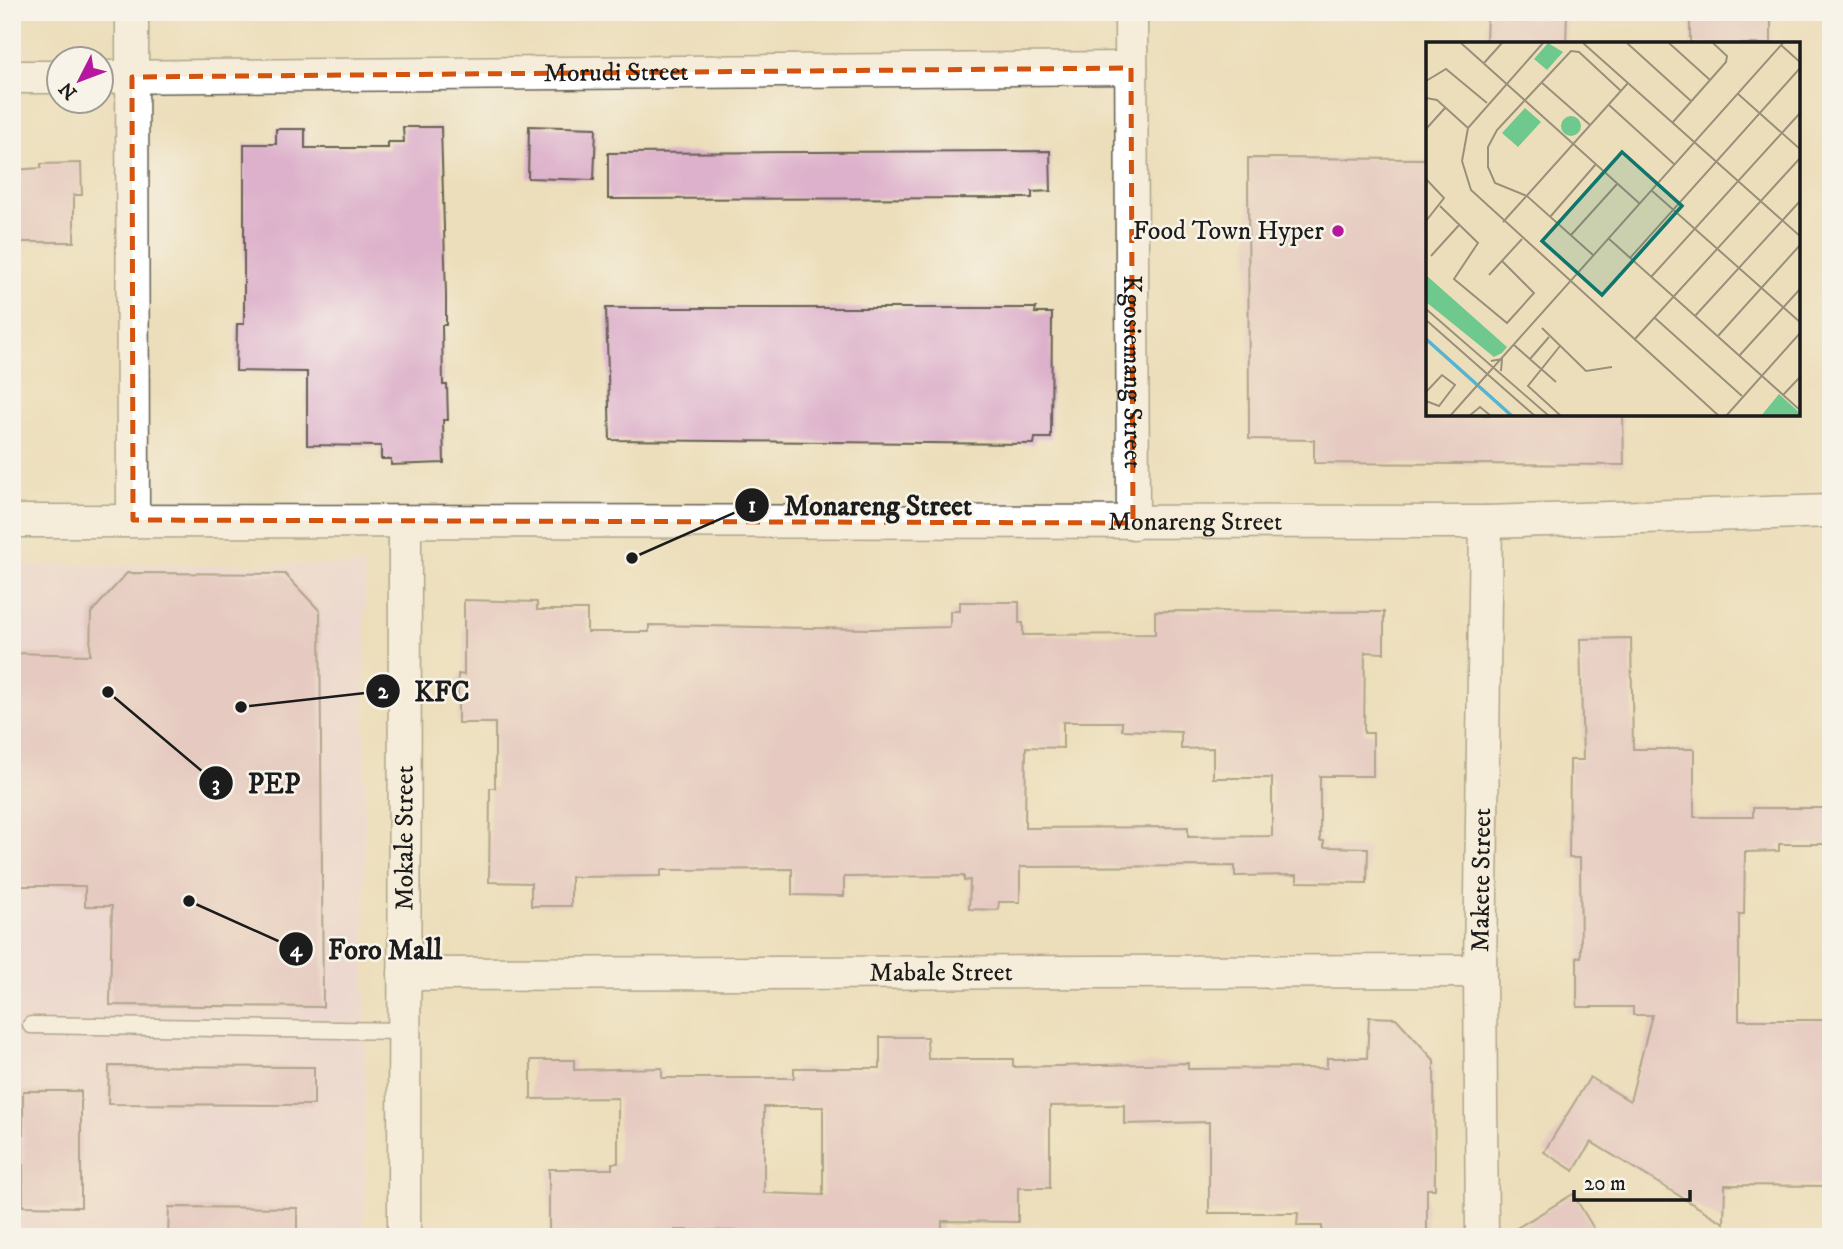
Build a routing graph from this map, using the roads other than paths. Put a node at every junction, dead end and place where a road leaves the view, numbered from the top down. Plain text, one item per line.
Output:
1 (132, 12) edge
2 (1131, 12) edge
3 (1131, 68) junction
4 (12, 77) edge
5 (46, 77) edge
6 (117, 77) edge
7 (1831, 511) edge
8 (133, 520) junction
9 (12, 521) edge
10 (1133, 523) junction
11 (1486, 523) junction
12 (405, 524) junction
13 (1480, 971) junction
14 (404, 974) junction
15 (31, 1025) dead end
16 (403, 1031) junction
17 (404, 1237) edge
18 (1482, 1237) edge

1 - 6 street
2 - 3 street, Kgosiemang Street
3 - 6 street, Morudi Street
3 - 10 street, Kgosiemang Street
4 - 5 street
6 - 8 street
7 - 11 street, Monareng Street
8 - 9 street, Monareng Street
8 - 12 street, Monareng Street
10 - 11 street, Monareng Street
10 - 12 street, Monareng Street
11 - 13 street, Makete Street
12 - 14 street, Mokale Street
13 - 14 street, Mabale Street
13 - 18 street, Makete Street
14 - 16 street, Mokale Street
15 - 16 lane
16 - 17 street, Mokale Street

